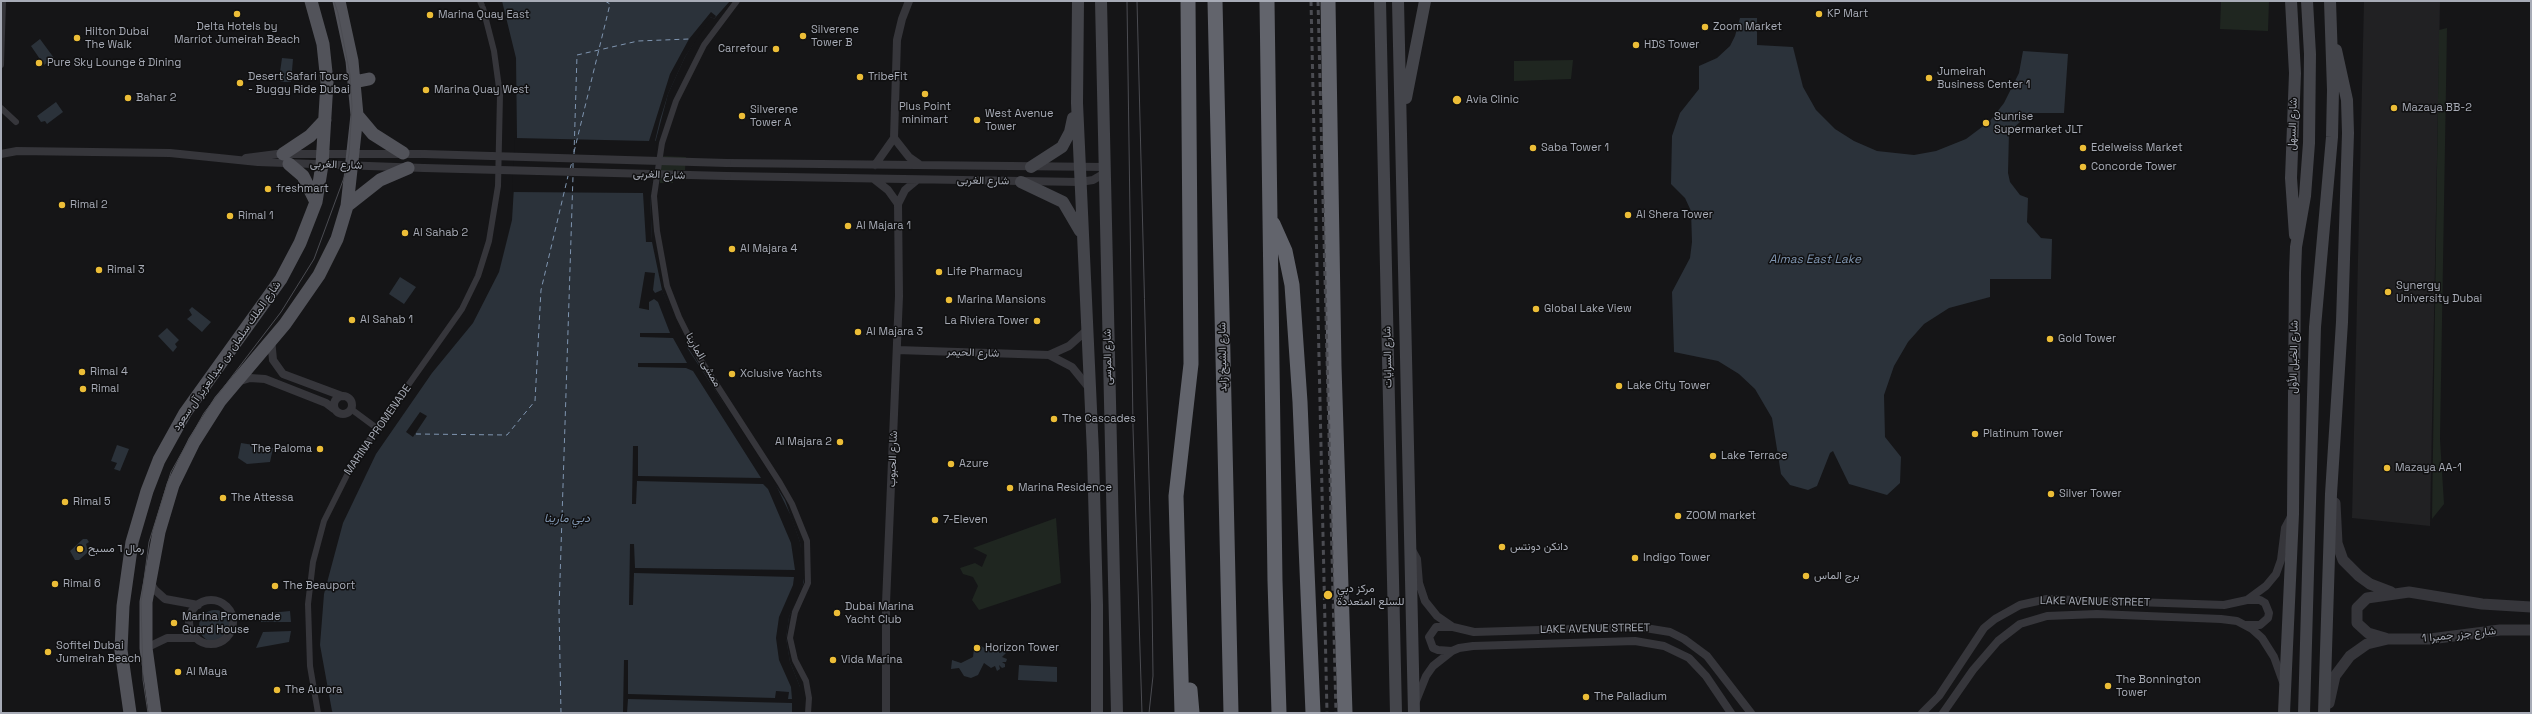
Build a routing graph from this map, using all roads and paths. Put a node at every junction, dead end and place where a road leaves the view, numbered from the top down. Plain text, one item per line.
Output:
1 (3, 1) edge
2 (311, 1) edge
3 (339, 1) edge
4 (737, 1) edge
5 (909, 1) edge
6 (1078, 1) edge
7 (1101, 1) edge
8 (1188, 1) edge
9 (1215, 1) edge
10 (1267, 1) edge
11 (1328, 1) edge
12 (1380, 1) edge
13 (1398, 1) edge
14 (1425, 1) edge
15 (2291, 1) edge
16 (2307, 1) edge
17 (2330, 1) edge
18 (483, 8) tunnel mouth
19 (2332, 37) junction
20 (1, 65) edge
21 (369, 79) dead end
22 (354, 82) junction
23 (1076, 103) junction
24 (1, 108) edge
25 (357, 115) junction
26 (325, 120) junction
27 (16, 122) dead end
28 (1401, 123) junction
29 (894, 138) junction
30 (403, 153) junction
31 (1, 154) edge
32 (286, 159) junction
33 (322, 160) junction
34 (354, 160) junction
35 (919, 164) junction
36 (875, 165) junction
37 (1031, 166) junction
38 (1079, 167) junction
39 (408, 168) junction
40 (1105, 170) junction
41 (874, 179) junction
42 (917, 180) junction
43 (1021, 182) junction
44 (1080, 182) junction
45 (316, 202) junction
46 (898, 204) junction
47 (347, 206) junction
48 (1271, 218) junction
49 (1082, 236) junction
50 (2296, 247) junction
51 (1087, 330) junction
52 (272, 339) junction
53 (897, 350) junction
54 (1049, 356) junction
55 (235, 383) junction
56 (1090, 390) junction
57 (342, 396) junction
58 (334, 409) junction
59 (351, 409) junction
60 (378, 429) junction
61 (1410, 483) junction
62 (1391, 485) junction
63 (2331, 494) junction
64 (2292, 514) junction
65 (122, 532) dead end
66 (132, 542) junction
67 (1410, 547) junction
68 (149, 579) junction
69 (2396, 593) junction
70 (2247, 600) junction
71 (198, 605) junction
72 (2531, 607) edge
73 (2245, 624) junction
74 (1452, 627) junction
75 (2531, 630) edge
76 (196, 638) junction
77 (2388, 639) junction
78 (146, 648) junction
79 (1452, 651) junction
80 (1180, 656) junction
81 (2286, 690) junction
82 (1414, 709) edge
83 (130, 713) edge
84 (155, 713) edge
85 (318, 713) edge
86 (808, 713) edge
87 (886, 713) edge
88 (1097, 713) edge
89 (1117, 713) edge
90 (1182, 713) edge
91 (1192, 713) edge
92 (1231, 713) edge
93 (1279, 713) edge
94 (1313, 713) edge
95 (1345, 713) edge
96 (1396, 713) edge
97 (1732, 713) edge
98 (1751, 713) edge
99 (1922, 713) edge
100 (1943, 713) edge
101 (2284, 713) edge
102 (2304, 713) edge
103 (2324, 713) edge
104 (2328, 713) edge

1 - 20 street
2 - 26 main road, شارع الملك سلمان بن عبدالعزيز آل سعود
3 - 22 main road, شارع الملك سلمان بن عبدالعزيز آل سعود
4 - 86 street, ممشى المارينا
5 - 29 street
6 - 23 main road
7 - 40 main road, شارع المرسى
8 - 80 highway
9 - 92 highway, شارع الشيخ زايد
10 - 48 highway
11 - 95 highway
12 - 62 main road, شارع السرايات
13 - 28 main road, شارع السرايات
14 - 28 main road, شارع السرايات
15 - 50 main road, شارع السهل
16 - 50 main road, شارع الخيل الأول
17 - 19 main road, شارع الخيل الأول
18 - 60 street, MARINA PROMENADE
19 - 63 main road
19 - 102 main road, شارع الخيل الأول
21 - 22 main road
22 - 25 main road, شارع الملك سلمان بن عبدالعزيز آل سعود
23 - 37 main road
23 - 38 main road
24 - 27 street
25 - 30 main road
25 - 34 main road, شارع الملك سلمان بن عبدالعزيز آل سعود
26 - 32 main road
26 - 33 main road, شارع الملك سلمان بن عبدالعزيز آل سعود
28 - 61 main road, شارع السرايات
29 - 35 street
29 - 36 street
30 - 34 street, شارع الغربى
30 - 36 street, شارع الغربى, bridge
31 - 32 street, شارع الغربى
32 - 33 street, شارع الغربى
32 - 45 main road
33 - 34 street, شارع الغربى
33 - 34 street, شارع الغربى
33 - 45 main road, شارع الملك سلمان بن عبدالعزيز آل سعود
34 - 39 street, شارع الغربى
34 - 47 main road, شارع الملك سلمان بن عبدالعزيز آل سعود
35 - 36 street, شارع الغربى
35 - 37 street, شارع الغربى
37 - 38 street, شارع الغربى
38 - 40 street, شارع الغربى
38 - 44 main road
39 - 41 street, شارع الغربى, bridge
39 - 47 main road
40 - 44 street, شارع الغربى
40 - 89 main road, شارع المرسى
41 - 42 street, شارع الغربى
41 - 46 street
42 - 43 street, شارع الغربى
42 - 46 street
43 - 44 street, شارع الغربى
43 - 49 main road
44 - 49 main road, شارع المرسى
45 - 66 main road, شارع الملك سلمان بن عبدالعزيز آل سعود
46 - 53 street, شارع الحبوب
47 - 52 main road, شارع الملك سلمان بن عبدالعزيز آل سعود
48 - 93 highway
48 - 94 highway
49 - 51 main road, شارع المرسى
50 - 64 main road, شارع الخيل الأول
51 - 54 street, شارع الحيمر
51 - 56 main road, شارع المرسى
52 - 55 main road, شارع الملك سلمان بن عبدالعزيز آل سعود
52 - 57 street
53 - 54 street, شارع الحيمر
53 - 87 street, شارع الحبوب
54 - 56 street, شارع الحيمر
55 - 58 street
55 - 68 main road, شارع الملك سلمان بن عبدالعزيز آل سعود
56 - 88 main road, شارع المرسى
57 - 58 street
57 - 59 street
58 - 59 street
59 - 60 street
60 - 85 street, MARINA PROMENADE
61 - 62 main road
61 - 67 main road, شارع السرايات
62 - 96 main road, شارع السرايات
63 - 69 street
63 - 103 main road
64 - 70 street, LAKE AVENUE STREET
64 - 81 main road, شارع الخيل الأول
65 - 66 main road
66 - 83 main road, شارع الملك سلمان بن عبدالعزيز آل سعود
67 - 74 street, LAKE AVENUE STREET
67 - 82 main road, شارع السرايات
68 - 71 street
68 - 78 main road, شارع الملك سلمان بن عبدالعزيز آل سعود
69 - 72 street
69 - 77 street
70 - 73 street, LAKE AVENUE STREET
70 - 99 street, LAKE AVENUE STREET
71 - 76 street
71 - 76 street
73 - 81 street, LAKE AVENUE STREET
73 - 100 street, LAKE AVENUE STREET
74 - 79 street, LAKE AVENUE STREET
74 - 98 street, LAKE AVENUE STREET
75 - 77 street, شارع جزر جميرا 1
76 - 78 street
77 - 104 street
78 - 84 main road, شارع الملك سلمان بن عبدالعزيز آل سعود
79 - 82 street, LAKE AVENUE STREET
79 - 97 street, LAKE AVENUE STREET
80 - 90 highway
80 - 91 highway
81 - 101 main road, شارع الخيل الأول

